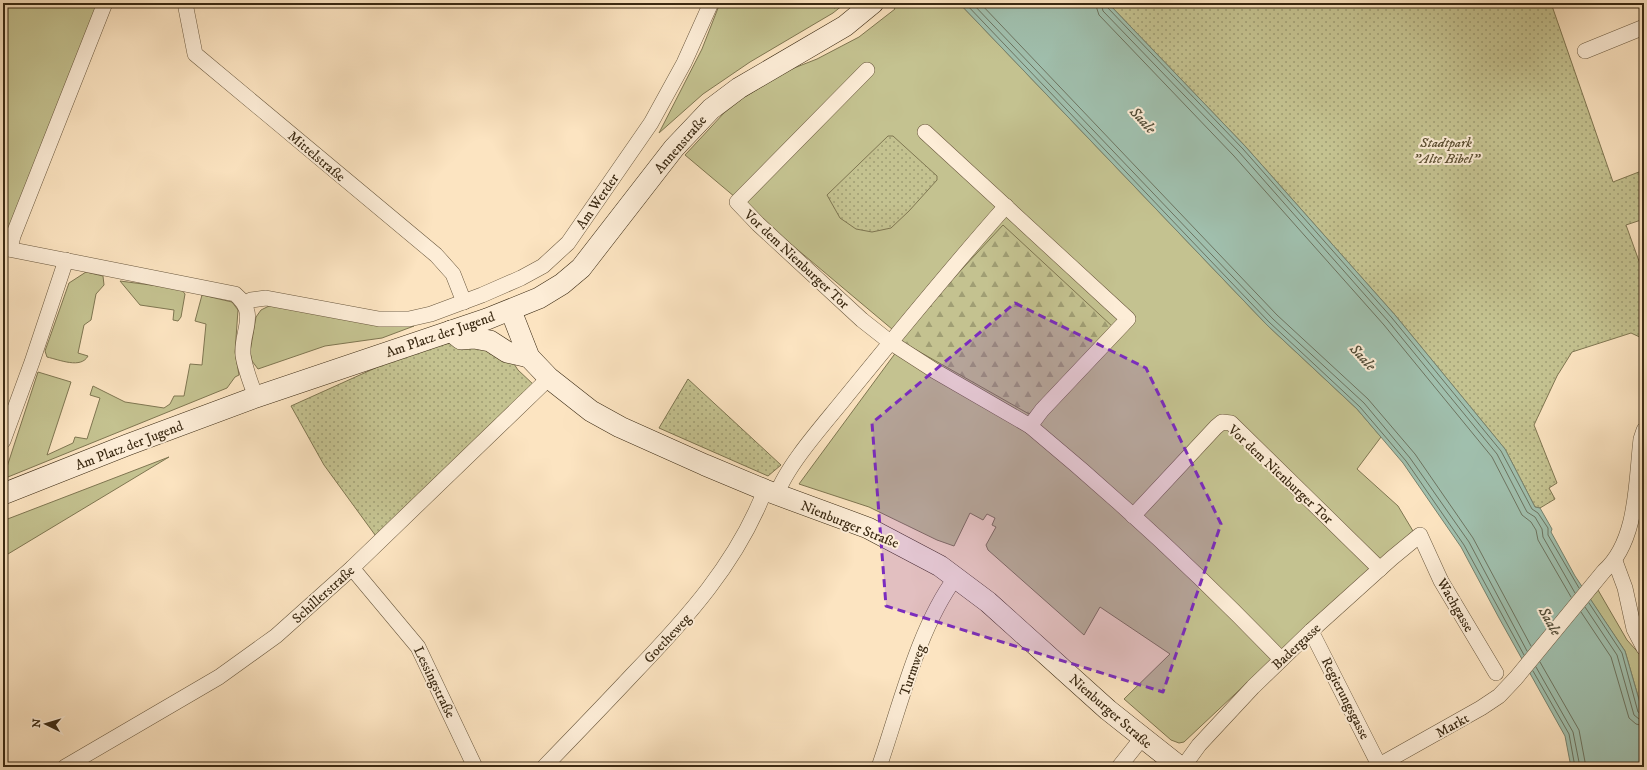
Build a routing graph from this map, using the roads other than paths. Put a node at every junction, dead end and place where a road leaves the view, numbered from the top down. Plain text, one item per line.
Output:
1 (105, 3) edge
2 (185, 3) edge
3 (711, 3) edge
4 (873, 3) edge
5 (1644, 27) edge
6 (1585, 50) dead end
7 (867, 70) dead end
8 (925, 132) dead end
9 (1006, 206) junction
10 (7, 249) edge
11 (66, 260) junction
12 (464, 302) junction
13 (245, 304) junction
14 (511, 311) junction
15 (409, 319) joint
16 (450, 331) junction
17 (890, 342) junction
18 (529, 357) junction
19 (549, 378) junction
20 (256, 397) junction
21 (1030, 426) junction
22 (1644, 430) edge
23 (3, 441) edge
24 (1641, 475) edge
25 (771, 492) junction
26 (3, 494) edge
27 (1133, 516) junction
28 (1420, 535) joint
29 (1615, 561) junction
30 (352, 568) junction
31 (1380, 569) junction
32 (956, 577) junction
33 (1310, 631) junction
34 (1644, 648) edge
35 (1281, 659) junction
36 (1496, 673) dead end
37 (1142, 738) junction
38 (1370, 745) joint
39 (1378, 766) edge
40 (65, 767) edge
41 (475, 767) edge
42 (544, 767) edge
43 (879, 767) edge
44 (1119, 767) edge
45 (1181, 767) edge

1 - 10 street
2 - 12 street, Mittelstraße
3 - 12 street, Am Werder
4 - 14 main road, Annenstraße
5 - 6 street
7 - 17 street, Vor dem Nienburger Tor
8 - 9 street
9 - 17 street
9 - 21 street
10 - 11 street
11 - 13 street
11 - 23 street
12 - 15 street, Am Werder
13 - 15 street, Am Platz der Jugend
13 - 20 street
14 - 16 main road, Am Platz der Jugend
14 - 18 main road, Nienburger Straße
16 - 18 main road
16 - 20 main road, Am Platz der Jugend
17 - 21 street, Vor dem Nienburger Tor
17 - 25 street
18 - 19 main road, Nienburger Straße
19 - 25 main road, Nienburger Straße
19 - 30 street, Schillerstraße
20 - 26 main road, Am Platz der Jugend
21 - 27 street, Vor dem Nienburger Tor
22 - 24 street
24 - 29 street
25 - 32 main road, Nienburger Straße
25 - 42 street, Goetheweg
27 - 31 street, Vor dem Nienburger Tor
27 - 35 street, Vor dem Nienburger Tor
28 - 31 street, Badergasse
28 - 36 street, Wachgasse
29 - 34 street
29 - 39 street, Markt
30 - 40 street, Schillerstraße
30 - 41 street, Lessingstraße
31 - 33 street, Badergasse
32 - 37 main road, Nienburger Straße
32 - 43 street, Turmweg
33 - 35 street, Badergasse
33 - 38 street, Regierungsgasse
35 - 45 street, Badergasse
37 - 44 street
37 - 45 main road, Nienburger Straße
38 - 39 street, Markt

